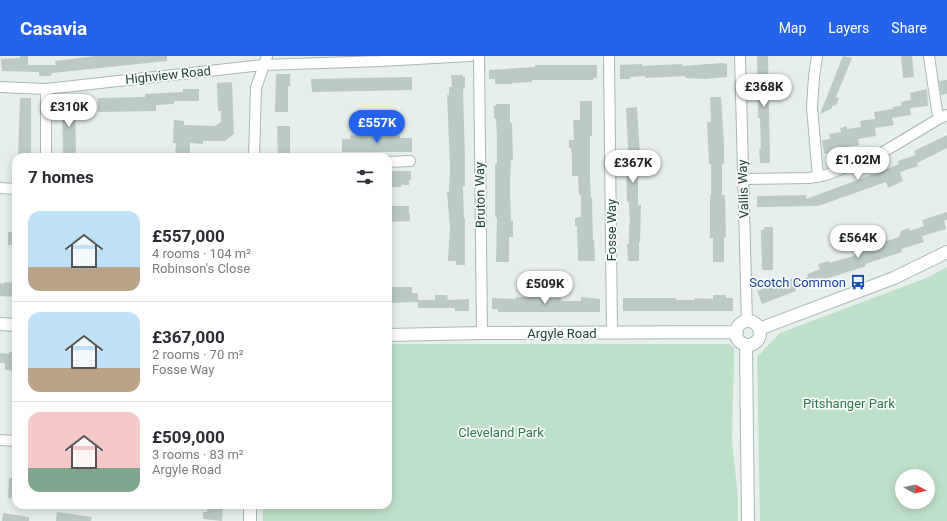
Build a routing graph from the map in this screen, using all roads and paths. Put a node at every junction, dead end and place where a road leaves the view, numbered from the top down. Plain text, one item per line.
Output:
1 (470, 56) edge
2 (479, 56) edge
3 (610, 56) edge
4 (740, 56) edge
5 (817, 56) edge
6 (929, 56) edge
7 (265, 60) edge
8 (0, 87) edge
9 (46, 88) junction
10 (944, 116) edge
11 (46, 153) edge
12 (254, 153) edge
13 (410, 161) dead end
14 (392, 162) edge
15 (818, 177) junction
16 (743, 179) junction
17 (0, 188) edge
18 (12, 189) edge
19 (947, 252) edge
20 (747, 322) junction
21 (0, 324) edge
22 (12, 325) edge
23 (759, 328) junction
24 (612, 332) junction
25 (737, 332) junction
26 (482, 333) junction
27 (392, 335) edge
28 (746, 345) junction
29 (0, 440) edge
30 (12, 441) edge
31 (250, 509) edge
32 (250, 521) edge
33 (748, 521) edge

1 - 7 street, Highview Road
2 - 26 street, Bruton Way
3 - 24 street, Fosse Way
4 - 16 street, Vallis Way
5 - 15 street
6 - 10 street
7 - 9 street, Highview Road
7 - 12 street
8 - 9 street, Highview Road
9 - 11 street
10 - 15 street
13 - 14 street
15 - 16 street
16 - 20 street, Vallis Way
17 - 18 street
19 - 23 main road
20 - 23 main road
20 - 25 main road
21 - 22 main road
23 - 28 main road
24 - 25 main road, Argyle Road
24 - 26 main road, Argyle Road
25 - 28 main road
26 - 27 main road, Argyle Road
28 - 33 main road
29 - 30 street
31 - 32 main road

